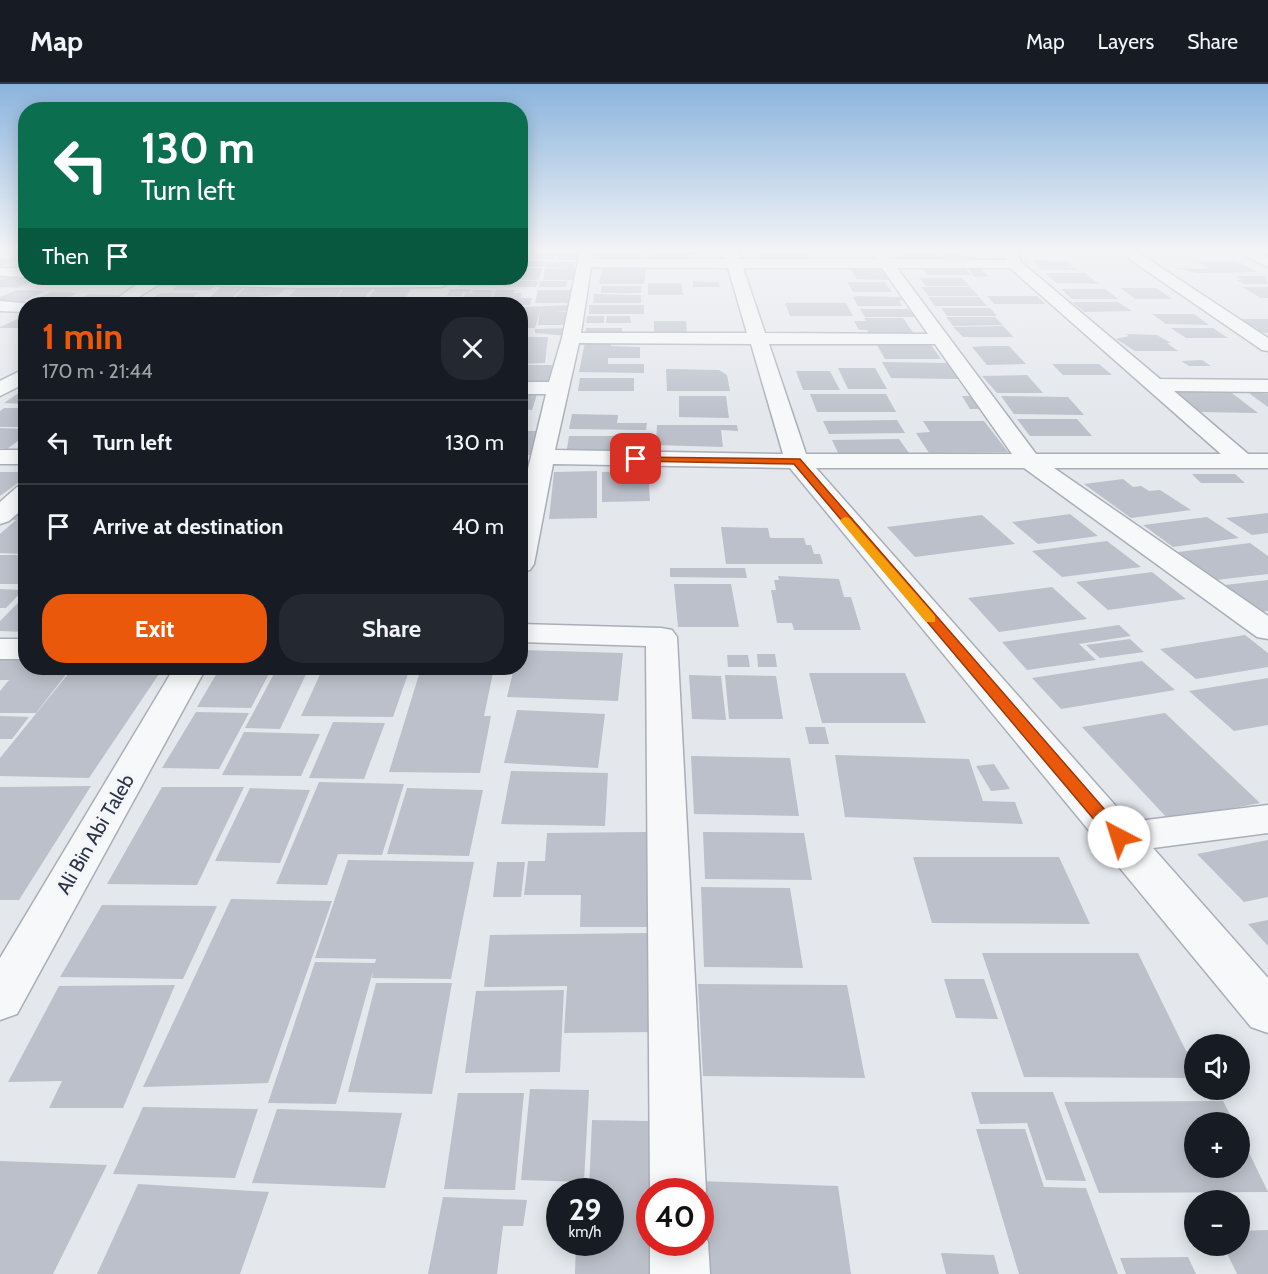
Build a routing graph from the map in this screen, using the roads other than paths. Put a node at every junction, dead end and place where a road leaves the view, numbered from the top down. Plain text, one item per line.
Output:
1 (577, 307) edge
2 (748, 307) edge
3 (918, 307) edge
4 (1067, 307) edge
5 (1209, 307) edge
6 (571, 338) junction
7 (758, 338) junction
8 (941, 339) junction
9 (1268, 346) edge
10 (1155, 385) junction
11 (1268, 386) edge
12 (528, 388) edge
13 (557, 388) junction
14 (0, 457) edge
15 (18, 457) edge
16 (544, 457) junction
17 (1241, 460) junction
18 (797, 461) junction
19 (1029, 461) junction
20 (1268, 461) edge
21 (18, 499) edge
22 (0, 516) edge
23 (528, 528) edge
24 (1268, 630) edge
25 (528, 633) edge
26 (0, 649) edge
27 (18, 649) edge
28 (186, 675) edge
29 (1268, 819) edge
30 (1119, 837) junction
31 (0, 1000) edge
32 (1268, 1012) edge
33 (678, 1178) edge
34 (680, 1256) edge
35 (680, 1274) edge

1 - 6 street
2 - 7 street
3 - 8 street
4 - 10 street
5 - 9 street
6 - 7 street
6 - 13 street
7 - 8 street
7 - 18 street
8 - 19 street
10 - 11 street
10 - 17 street
12 - 13 street
13 - 16 street
14 - 15 street
16 - 18 street
16 - 23 street
17 - 19 street
17 - 20 street
18 - 19 street
18 - 30 street
19 - 24 street
21 - 22 street
25 - 33 street
26 - 27 street
28 - 31 street, Ali Bin Abi Taleb
29 - 30 street
30 - 32 street
34 - 35 street

